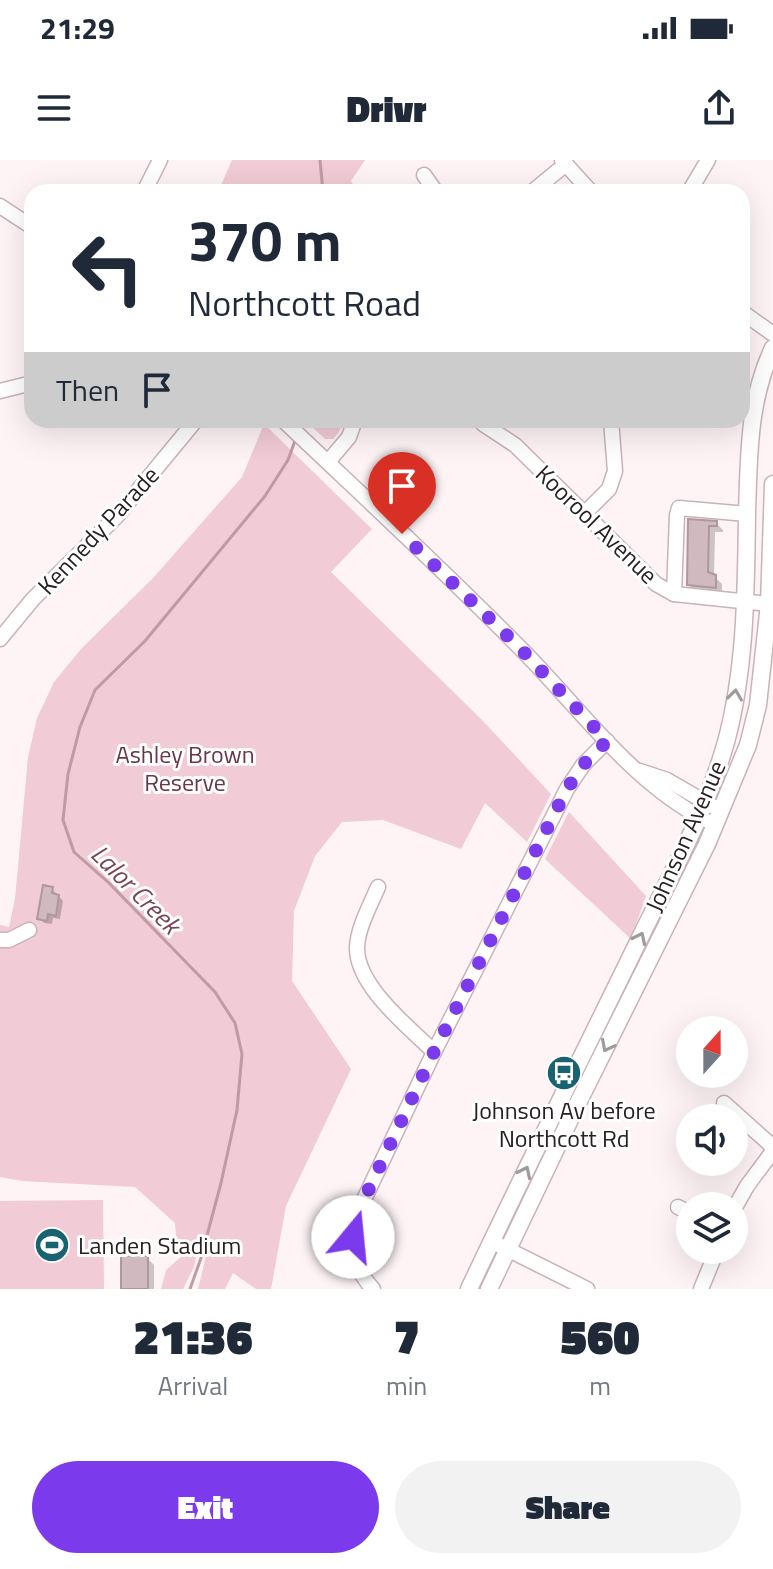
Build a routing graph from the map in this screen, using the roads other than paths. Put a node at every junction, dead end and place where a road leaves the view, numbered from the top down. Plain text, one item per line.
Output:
1 (160, 160) edge
2 (708, 160) edge
3 (564, 162) edge
4 (424, 175) dead end
5 (148, 184) edge
6 (430, 184) edge
7 (541, 184) edge
8 (584, 184) edge
9 (694, 184) edge
10 (0, 206) edge
11 (24, 222) edge
12 (750, 318) edge
13 (773, 334) edge
14 (773, 348) edge
15 (24, 385) edge
16 (0, 391) edge
17 (189, 428) edge
18 (291, 428) edge
19 (352, 428) edge
20 (489, 428) edge
21 (612, 428) edge
22 (328, 462) junction
23 (773, 484) edge
24 (586, 512) junction
25 (747, 514) junction
26 (746, 556) junction
27 (772, 557) edge
28 (674, 594) junction
29 (745, 601) junction
30 (769, 604) junction
31 (0, 639) edge
32 (607, 741) junction
33 (701, 809) junction
34 (718, 818) junction
35 (378, 887) dead end
36 (29, 930) dead end
37 (0, 940) edge
38 (434, 1052) junction
39 (724, 1103) dead end
40 (773, 1149) edge
41 (744, 1192) edge
42 (491, 1242) junction
43 (508, 1249) junction
44 (711, 1264) edge
45 (373, 1289) edge
46 (469, 1289) edge
47 (489, 1289) edge
48 (587, 1289) edge
49 (701, 1289) edge

1 - 5 street
2 - 9 street
3 - 7 street
3 - 8 street
4 - 6 street
10 - 11 street
12 - 13 street
14 - 25 main road, Johnson Avenue
15 - 16 street
17 - 31 street, Kennedy Parade
18 - 22 street
19 - 22 street
20 - 24 street, Koorool Avenue
21 - 24 street
22 - 32 street
23 - 27 main road, Johnson Avenue
24 - 28 street, Koorool Avenue
25 - 26 main road, Johnson Avenue
25 - 28 street
26 - 27 street
26 - 29 main road, Johnson Avenue
27 - 30 main road, Johnson Avenue
28 - 29 street, Koorool Avenue
29 - 30 street, Koorool Avenue
33 -> 29 main road, Johnson Avenue
30 - 34 main road, Johnson Avenue
32 - 33 street
32 - 38 street
33 - 34 street
42 -> 33 main road, Johnson Avenue
34 -> 43 main road, Johnson Avenue
35 - 38 street
36 - 37 street
38 - 45 street
39 - 40 street
40 - 41 street
42 - 43 street
42 - 46 main road, Johnson Avenue
43 - 47 main road, Johnson Avenue
43 - 48 street
44 - 49 street

